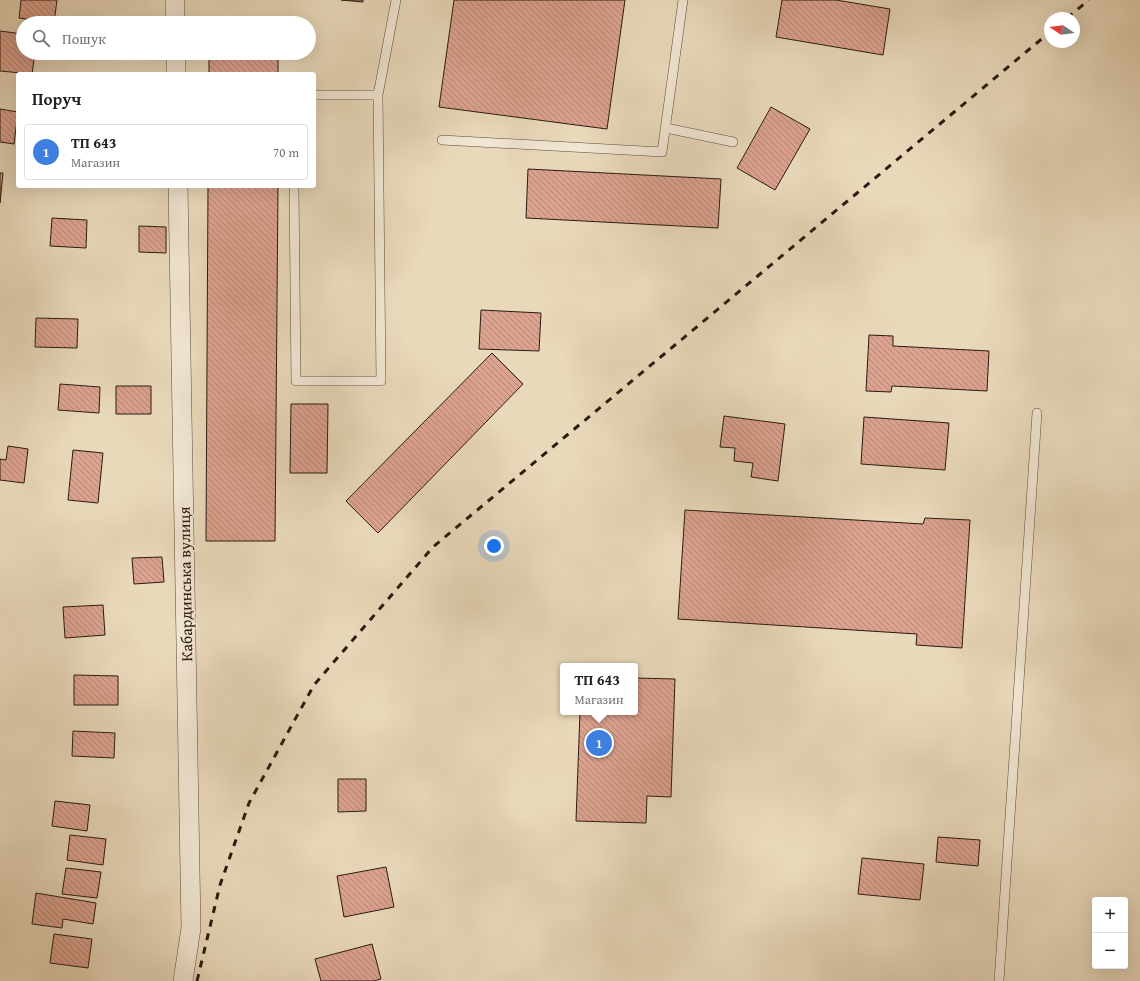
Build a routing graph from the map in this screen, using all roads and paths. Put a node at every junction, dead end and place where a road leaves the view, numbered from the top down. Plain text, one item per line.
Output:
1 (175, 0) edge
2 (396, 0) edge
3 (683, 0) edge
4 (175, 16) edge
5 (176, 60) edge
6 (176, 72) edge
7 (316, 95) edge
8 (378, 95) junction
9 (666, 128) junction
10 (442, 140) dead end
11 (733, 142) dead end
12 (178, 188) edge
13 (294, 188) edge
14 (1037, 413) dead end
15 (182, 981) edge
16 (999, 981) edge

1 - 4 street
2 - 8 lane
3 - 9 lane
5 - 6 street
7 - 8 lane
8 - 13 lane
9 - 10 lane
9 - 11 lane
12 - 15 street, Кабардинська вулиця
14 - 16 lane

